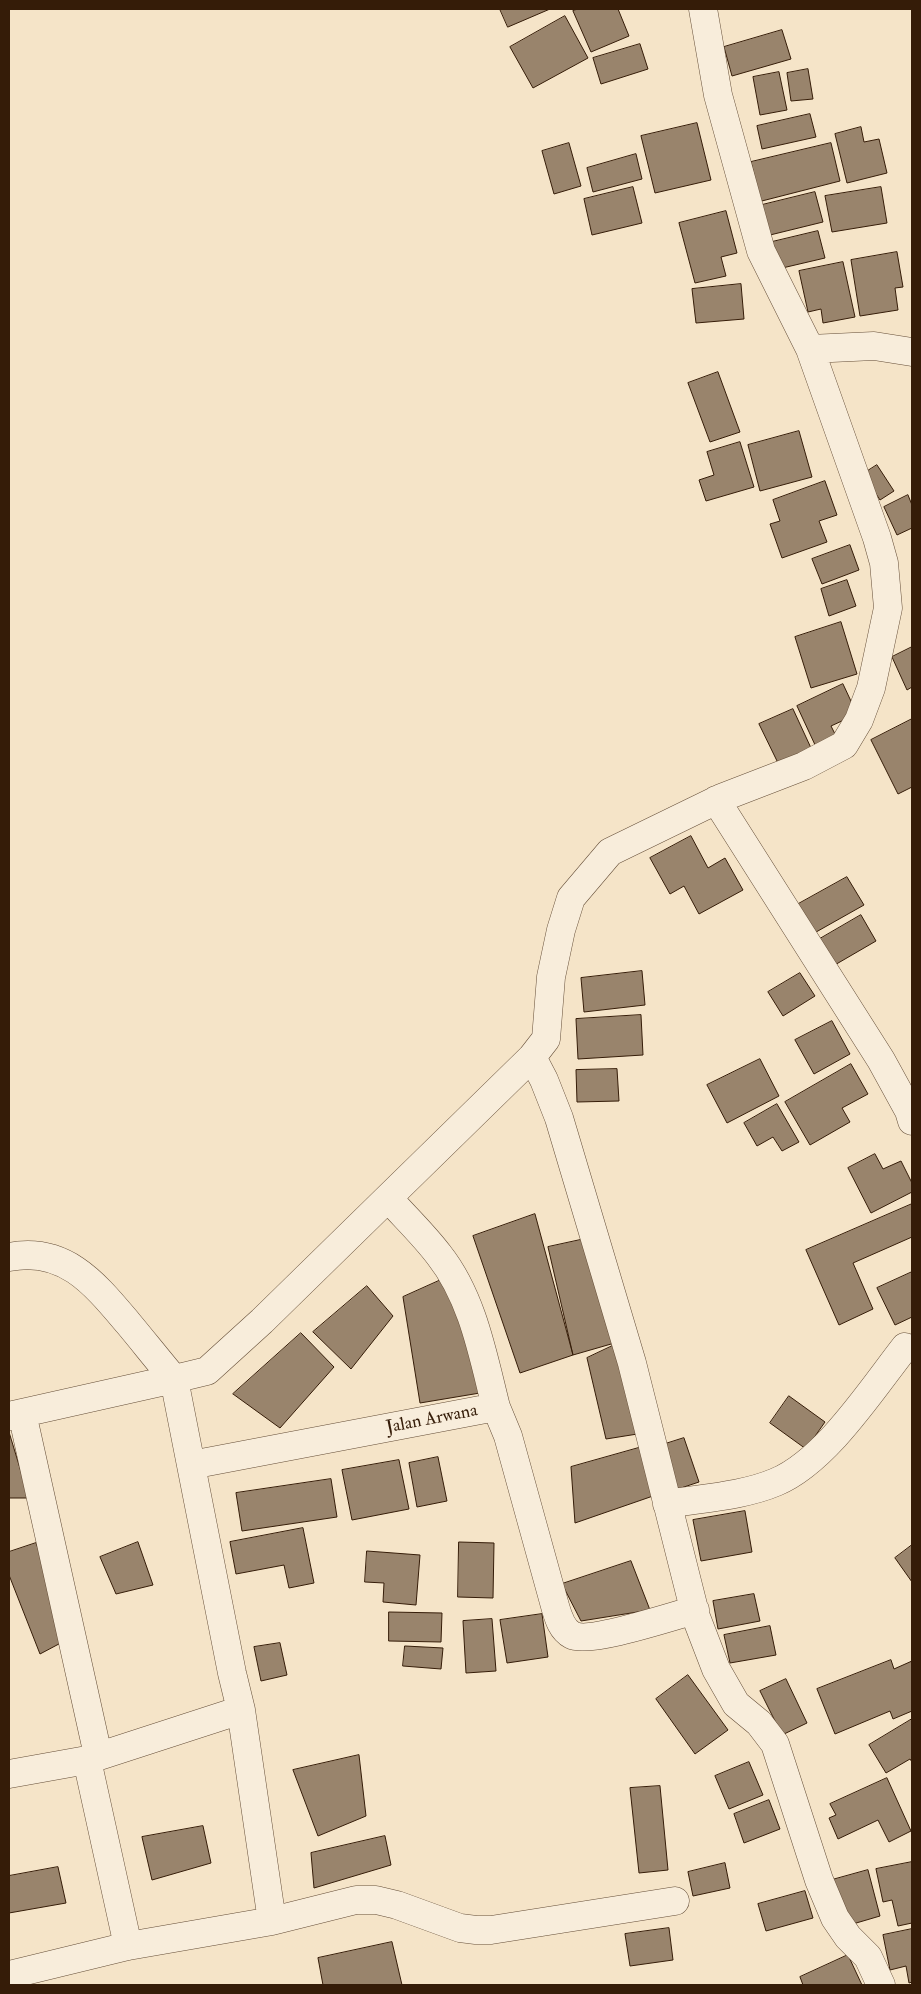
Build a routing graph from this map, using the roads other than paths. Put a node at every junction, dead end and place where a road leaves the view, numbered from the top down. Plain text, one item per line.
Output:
1 (703, 9) edge
2 (810, 349) junction
3 (912, 352) edge
4 (716, 800) junction
5 (532, 1057) junction
6 (912, 1120) edge
7 (388, 1198) junction
8 (9, 1257) edge
9 (905, 1347) dead end
10 (174, 1379) junction
11 (496, 1407) junction
12 (15, 1415) edge
13 (191, 1465) junction
14 (668, 1504) junction
15 (694, 1610) junction
16 (241, 1710) junction
17 (93, 1757) junction
18 (9, 1774) edge
19 (675, 1901) dead end
20 (272, 1921) junction
21 (128, 1946) junction
22 (9, 1975) edge
23 (881, 1985) edge

1 - 2 street
2 - 3 street
2 - 4 street
4 - 5 street
4 - 6 street
5 - 7 street
5 - 14 street
7 - 10 street
7 - 11 street, Jalan Arwana
8 - 10 street
9 - 14 street
10 - 12 street
10 - 13 street
11 - 13 street, Jalan Arwana
11 - 15 street
12 - 17 street
13 - 16 street
14 - 15 street
15 - 23 street
16 - 17 street
16 - 20 street
17 - 18 street
17 - 21 street
19 - 20 street
20 - 21 street
21 - 22 street

